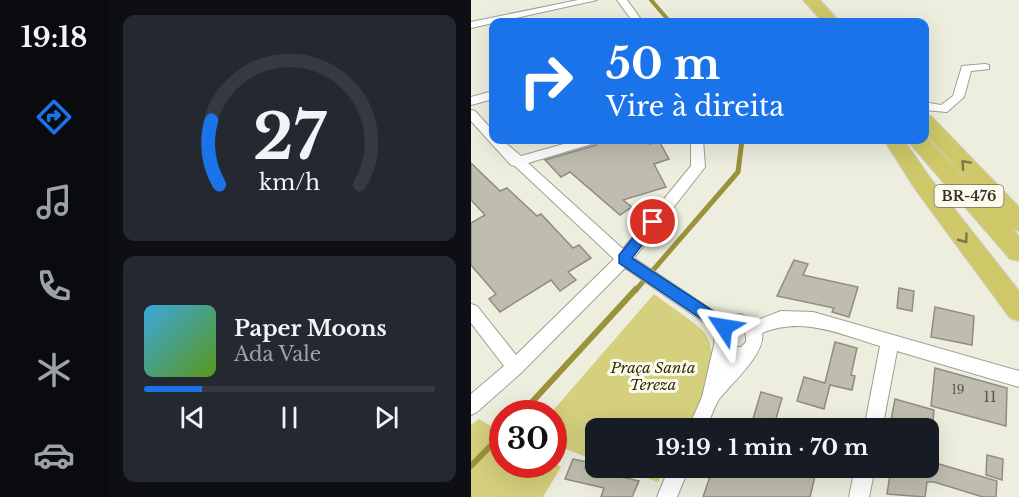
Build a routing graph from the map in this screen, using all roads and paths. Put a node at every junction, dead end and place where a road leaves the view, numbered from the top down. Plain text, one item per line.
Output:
1 (593, 0) edge
2 (622, 0) edge
3 (793, 0) edge
4 (811, 0) edge
5 (505, 18) edge
6 (635, 18) edge
7 (809, 18) edge
8 (829, 18) edge
9 (489, 21) edge
10 (471, 25) edge
11 (985, 67) dead end
12 (489, 96) edge
13 (471, 101) edge
14 (929, 107) edge
15 (471, 114) edge
16 (929, 125) edge
17 (489, 134) edge
18 (499, 144) edge
19 (577, 144) edge
20 (697, 144) edge
21 (897, 144) edge
22 (922, 144) edge
23 (516, 162) junction
24 (1019, 222) edge
25 (1019, 252) edge
26 (627, 261) junction
27 (1019, 310) edge
28 (471, 311) edge
29 (724, 327) junction
30 (753, 329) junction
31 (890, 340) junction
32 (722, 346) junction
33 (750, 349) junction
34 (515, 367) junction
35 (1019, 379) edge
36 (711, 397) junction
37 (471, 406) edge
38 (702, 418) edge
39 (875, 418) edge
40 (675, 478) edge
41 (863, 478) edge
42 (667, 497) edge
43 (859, 497) edge

1 - 5 street
2 - 6 street
3 - 7 highway
4 - 8 highway
9 - 10 street
11 - 14 street
12 - 13 street
15 - 17 street
24 -> 16 highway, BR-476
18 - 23 street
19 - 23 street
20 - 26 street
21 -> 27 highway
22 - 25 highway, BR-476
23 - 26 street
26 - 29 street
26 - 34 street
28 - 34 street
29 - 30 street
29 - 32 street
30 - 31 street
30 - 33 street
31 - 35 street
31 - 39 street
32 - 33 street
32 - 36 street
33 - 36 street
34 - 37 street
36 - 38 street
40 - 42 street
41 - 43 street

